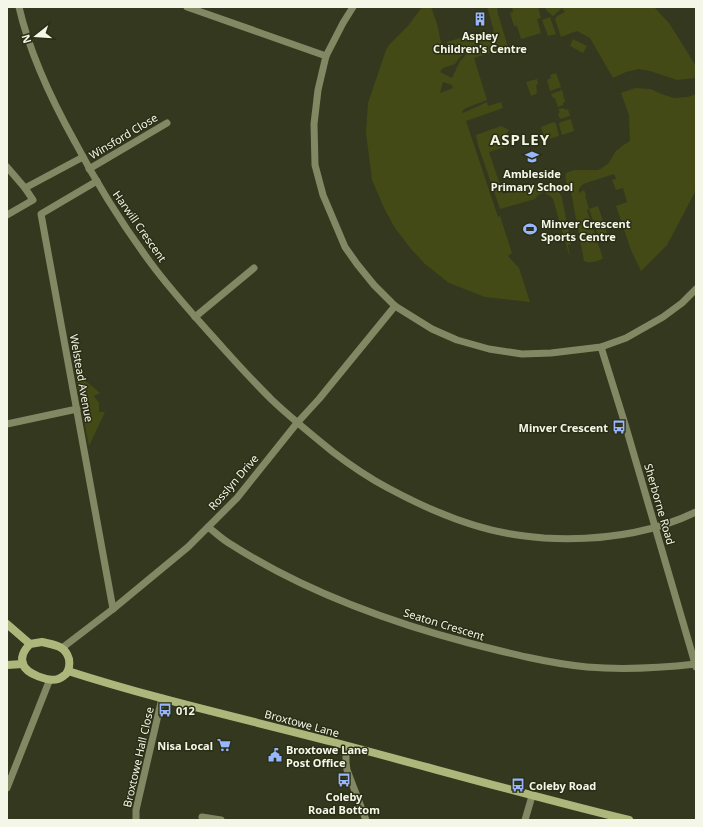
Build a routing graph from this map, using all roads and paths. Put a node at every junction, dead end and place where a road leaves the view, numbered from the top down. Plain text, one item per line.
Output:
1 (19, 7) edge
2 (187, 7) edge
3 (353, 7) edge
4 (326, 56) junction
5 (167, 123) dead end
6 (82, 156) junction
7 (7, 167) edge
8 (89, 169) junction
9 (96, 181) junction
10 (25, 188) junction
11 (7, 215) edge
12 (254, 268) dead end
13 (696, 289) edge
14 (395, 306) junction
15 (195, 317) junction
16 (601, 347) junction
17 (76, 409) junction
18 (297, 423) junction
19 (7, 424) edge
20 (696, 512) edge
21 (208, 527) junction
22 (656, 528) junction
23 (113, 609) junction
24 (7, 624) edge
25 (30, 644) junction
26 (62, 648) junction
27 (23, 664) junction
28 (7, 665) edge
29 (696, 665) edge
30 (68, 671) junction
31 (50, 680) junction
32 (162, 698) junction
33 (346, 746) junction
34 (7, 788) edge
35 (532, 796) junction
36 (202, 817) dead end
37 (136, 820) edge
38 (220, 820) edge
39 (366, 820) edge
40 (525, 820) edge
41 (629, 820) edge

1 - 6 street, Harwill Crescent
2 - 4 street
3 - 4 street
4 - 14 street
5 - 8 street, Winsford Close
6 - 8 street, Harwill Crescent
6 - 10 street
7 - 10 street
8 - 9 street, Harwill Crescent
9 - 15 street, Harwill Crescent
9 - 17 street, Welstead Avenue
10 - 11 street
12 - 15 street
13 - 16 street
14 - 16 street
14 - 18 street, Rosslyn Drive
15 - 18 street, Harwill Crescent
16 - 22 street, Sherborne Road
17 - 19 street
17 - 23 street, Welstead Avenue
18 - 21 street, Rosslyn Drive
18 - 22 street, Harwill Crescent
20 - 22 street, Harwill Crescent
21 - 23 street, Rosslyn Drive
21 - 29 street, Seaton Crescent
22 - 29 street, Sherborne Road
23 - 26 street, Rosslyn Drive
24 - 25 main road
25 - 26 main road
25 - 27 main road
26 - 30 main road
27 - 28 main road
27 - 31 main road
30 - 31 main road
30 - 32 main road, Broxtowe Lane
31 - 34 street
32 - 33 main road, Broxtowe Lane
32 - 37 street, Broxtowe Hall Close
33 - 35 main road, Broxtowe Lane
33 - 39 street
35 - 40 street
35 - 41 main road, Broxtowe Lane
36 - 38 street

